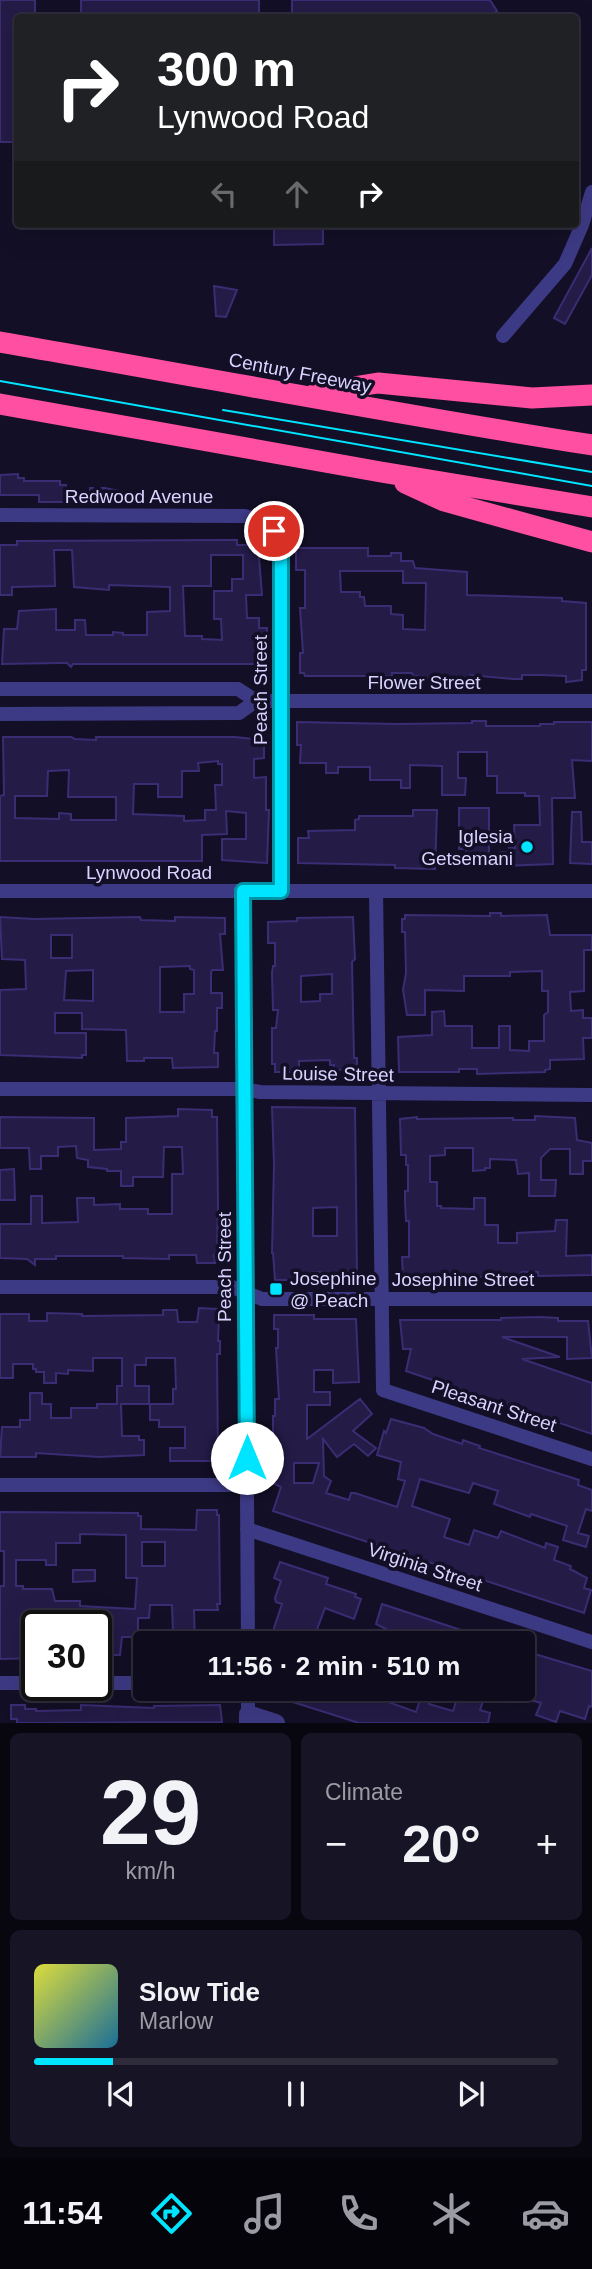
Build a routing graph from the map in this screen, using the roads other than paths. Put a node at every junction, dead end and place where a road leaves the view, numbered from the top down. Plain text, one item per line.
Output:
1 (592, 192) edge
2 (502, 336) dead end
3 (0, 342) edge
4 (304, 395) junction
5 (592, 395) edge
6 (0, 404) edge
7 (592, 445) edge
8 (381, 472) junction
9 (592, 507) edge
10 (0, 515) edge
11 (274, 531) joint
12 (592, 542) edge
13 (0, 689) edge
14 (32, 689) junction
15 (256, 701) junction
16 (281, 701) junction
17 (592, 701) edge
18 (0, 714) edge
19 (32, 714) junction
20 (0, 891) edge
21 (243, 891) junction
22 (281, 891) junction
23 (376, 891) junction
24 (592, 891) edge
25 (0, 1089) edge
26 (244, 1089) junction
27 (379, 1094) junction
28 (592, 1095) edge
29 (0, 1287) edge
30 (246, 1293) junction
31 (382, 1298) junction
32 (592, 1299) edge
33 (592, 1459) edge
34 (0, 1485) edge
35 (247, 1485) junction
36 (247, 1529) junction
37 (248, 1631) edge
38 (592, 1642) edge
39 (0, 1683) edge
40 (21, 1683) edge
41 (112, 1683) edge
42 (133, 1683) edge
43 (248, 1718) edge
44 (276, 1723) edge

1 - 2 street
3 - 4 highway, Century Freeway
4 - 5 highway
4 - 7 highway, Century Freeway
6 - 8 highway
8 - 9 highway
8 - 12 highway
10 - 11 street, Redwood Avenue
11 - 16 street, Peach Street
13 - 14 street, Flower Street
14 - 15 street, Flower Street
14 - 19 street
15 - 16 street, Flower Street
15 - 19 street, Flower Street
16 - 17 street, Flower Street
16 - 22 street, Peach Street
18 - 19 street, Flower Street
20 - 21 street, Lynwood Road
21 - 22 street, Lynwood Road
21 - 26 street, Peach Street
22 - 23 street, Lynwood Road
23 - 24 street, Lynwood Road
23 - 27 street
25 - 26 street, Louise Street
26 - 27 street, Louise Street
26 - 30 street, Peach Street
27 - 28 street, Louise Street
27 - 31 street
29 - 30 street, Josephine Street
30 - 31 street, Josephine Street
30 - 35 street, Peach Street
31 - 32 street, Josephine Street
31 - 33 street, Pleasant Street
34 - 35 street
35 - 36 street, Peach Street
36 - 37 street, Peach Street
36 - 38 street, Virginia Street
39 - 40 street
41 - 42 street
43 - 44 street

